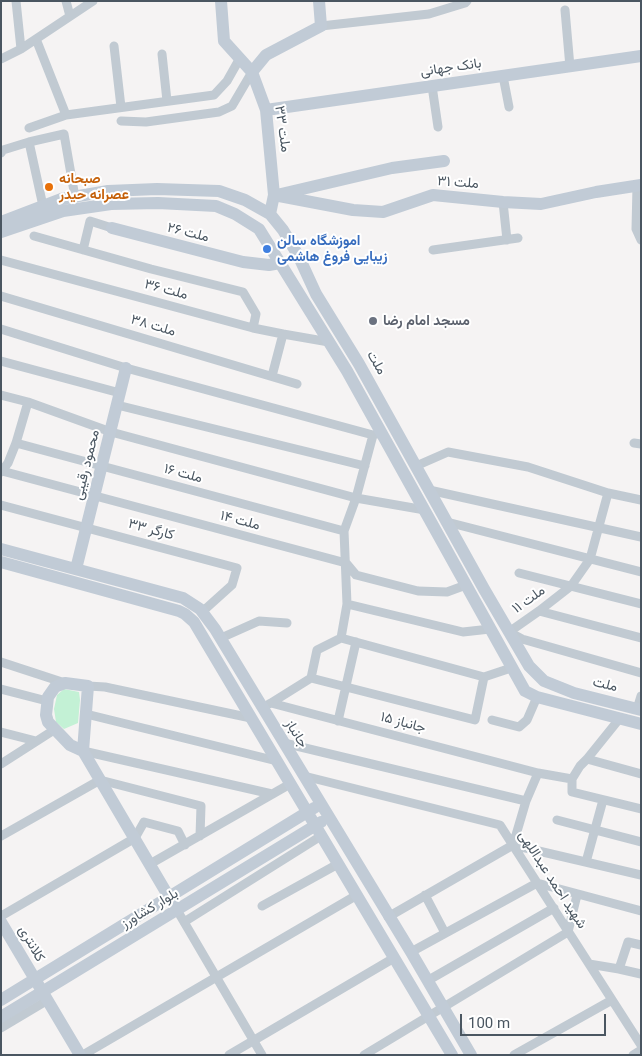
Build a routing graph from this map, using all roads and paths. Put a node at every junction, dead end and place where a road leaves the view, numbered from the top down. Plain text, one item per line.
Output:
1 (16, 1) edge
2 (66, 1) edge
3 (93, 1) edge
4 (221, 1) edge
5 (319, 1) edge
6 (467, 1) edge
7 (565, 10) dead end
8 (70, 16) junction
9 (321, 26) junction
10 (36, 40) junction
11 (114, 46) dead end
12 (20, 49) junction
13 (162, 54) dead end
14 (641, 56) edge
15 (240, 58) junction
16 (1, 59) edge
17 (570, 67) junction
18 (252, 72) junction
19 (503, 76) junction
20 (432, 86) junction
21 (167, 101) junction
22 (121, 107) junction
23 (509, 107) dead end
24 (266, 110) junction
25 (66, 115) junction
26 (121, 121) dead end
27 (438, 127) dead end
28 (29, 128) dead end
29 (29, 142) junction
30 (1, 153) edge
31 (444, 160) dead end
32 (639, 185) edge
33 (274, 195) junction
34 (76, 197) junction
35 (503, 202) junction
36 (43, 206) junction
37 (270, 214) junction
38 (1, 222) edge
39 (112, 228) joint
40 (1, 232) edge
41 (34, 236) dead end
42 (518, 238) dead end
43 (507, 240) junction
44 (641, 240) edge
45 (83, 250) junction
46 (433, 250) dead end
47 (2, 261) edge
48 (280, 263) junction
49 (316, 294) junction
50 (1, 296) edge
51 (303, 301) junction
52 (253, 328) junction
53 (1, 329) edge
54 (283, 334) junction
55 (329, 342) junction
56 (1, 361) edge
57 (126, 368) junction
58 (272, 376) junction
59 (297, 384) dead end
60 (1, 395) edge
61 (118, 399) junction
62 (28, 402) junction
63 (394, 425) junction
64 (111, 432) junction
65 (378, 434) junction
66 (16, 443) junction
67 (5, 462) edge
68 (365, 466) junction
69 (416, 466) junction
70 (102, 467) junction
71 (1, 472) edge
72 (429, 490) junction
73 (608, 493) junction
74 (94, 497) junction
75 (356, 498) junction
76 (641, 500) edge
77 (1, 505) edge
78 (424, 510) junction
79 (447, 522) junction
80 (86, 528) junction
81 (600, 528) junction
82 (344, 531) junction
83 (641, 537) edge
84 (1, 549) edge
85 (590, 559) junction
86 (1, 562) edge
87 (346, 563) junction
88 (641, 572) edge
89 (519, 573) dead end
90 (82, 575) junction
91 (466, 585) junction
92 (571, 586) junction
93 (347, 604) junction
94 (641, 604) edge
95 (539, 611) junction
96 (202, 612) junction
97 (287, 623) dead end
98 (508, 632) junction
99 (218, 634) junction
100 (493, 634) junction
101 (203, 636) junction
102 (341, 638) junction
103 (641, 638) edge
104 (356, 642) junction
105 (1, 662) edge
106 (512, 668) junction
107 (641, 673) edge
108 (484, 677) junction
109 (311, 678) junction
110 (65, 683) junction
111 (88, 686) junction
112 (346, 687) junction
113 (1, 689) edge
114 (641, 696) edge
115 (537, 697) junction
116 (47, 701) junction
117 (266, 705) junction
118 (639, 710) edge
119 (86, 714) junction
120 (251, 718) junction
121 (620, 718) junction
122 (492, 720) dead end
123 (338, 721) junction
124 (641, 724) edge
125 (54, 730) junction
126 (1, 732) edge
127 (36, 741) junction
128 (284, 743) junction
129 (83, 750) junction
130 (587, 759) junction
131 (3, 761) edge
132 (276, 761) junction
133 (538, 773) junction
134 (641, 774) edge
135 (304, 776) junction
136 (572, 779) junction
137 (100, 780) junction
138 (290, 784) junction
139 (272, 794) junction
140 (526, 800) junction
141 (603, 800) junction
142 (320, 804) junction
143 (641, 809) edge
144 (308, 813) junction
145 (328, 817) junction
146 (557, 820) dead end
147 (595, 830) junction
148 (318, 831) junction
149 (3, 834) edge
150 (200, 836) junction
151 (135, 838) junction
152 (641, 842) edge
153 (185, 844) junction
154 (513, 845) junction
155 (586, 862) junction
156 (150, 864) junction
157 (338, 864) junction
158 (641, 876) edge
159 (537, 883) junction
160 (357, 895) junction
161 (425, 895) junction
162 (577, 895) junction
163 (170, 897) junction
164 (262, 906) dead end
165 (554, 908) junction
166 (177, 910) junction
167 (641, 911) edge
168 (1, 916) edge
169 (388, 917) junction
170 (1, 922) edge
171 (184, 922) junction
172 (568, 932) junction
173 (445, 933) junction
174 (641, 945) edge
175 (411, 952) junction
176 (394, 958) junction
177 (589, 964) junction
178 (619, 969) junction
179 (641, 974) edge
180 (216, 977) junction
181 (35, 980) junction
182 (427, 981) junction
183 (45, 996) junction
184 (1, 1000) edge
185 (612, 1000) junction
186 (442, 1007) junction
187 (428, 1016) junction
188 (1, 1017) edge
189 (1, 1028) edge
190 (254, 1041) junction
191 (641, 1045) edge
192 (641, 1050) edge
193 (82, 1055) edge
194 (229, 1055) edge
195 (262, 1055) edge
196 (364, 1055) edge
197 (452, 1055) edge
198 (472, 1055) edge
199 (514, 1055) edge
200 (633, 1055) edge

1 - 12 street
2 - 8 street
3 - 8 street
4 - 15 main road, ملت ۳۳
5 - 9 main road
6 - 9 street
7 - 17 street
8 - 10 street
9 - 18 main road
10 - 12 street
10 - 25 street
11 - 22 street
12 - 16 street
13 - 21 street
14 - 17 main road, بانک جهانی
15 - 18 main road, ملت ۳۳
15 - 21 street
17 - 19 main road, بانک جهانی
18 - 24 main road, ملت ۳۳
18 - 26 street
19 - 20 main road, بانک جهانی
19 - 23 street
20 - 24 main road, بانک جهانی
20 - 27 street
21 - 22 street
22 - 25 street
24 - 33 main road, ملت ۳۳
25 - 28 street
29 - 30 street
29 - 34 street
29 - 36 street
31 - 33 main road
32 - 35 main road, ملت ۳۱
32 - 44 street
33 - 35 main road, ملت ۳۱
33 - 37 main road, ملت ۳۳
34 - 36 main road, ملت
34 - 37 main road, ملت
35 - 43 street
36 - 38 main road, ملت
37 - 49 main road, ملت
39 - 45 street, ملت ۲۶
39 - 48 main road, ملت ۲۶
40 - 48 main road, ملت
41 - 45 street
42 - 43 street
43 - 46 street
45 - 52 street
47 - 52 street, ملت ۳۶
48 - 51 main road, ملت
49 - 51 main road
49 - 63 main road, ملت
50 - 58 street, ملت ۳۸
51 - 55 main road, ملت
52 - 54 street, ملت ۳۶
53 - 57 street
54 - 55 street, ملت ۳۶
54 - 58 street
55 - 65 main road, ملت
56 - 61 street
57 - 61 main road, محمود رقیبی
57 - 65 street
58 - 59 street, ملت ۳۸
60 - 62 street
61 - 64 main road, محمود رقیبی
61 - 68 street
62 - 64 street
62 - 66 street
63 - 65 main road
63 - 69 main road, ملت
64 - 70 main road, محمود رقیبی
64 - 75 street
65 - 68 street
65 - 78 main road, ملت
66 - 67 street
66 - 70 street, ملت ۱۶
67 - 71 street
68 - 75 street
69 - 72 main road, ملت
69 - 73 street
70 - 74 main road, محمود رقیبی
70 - 82 street, ملت ۱۶
71 - 74 street, ملت ۱۴
72 - 79 main road, ملت
72 - 81 street
73 - 76 street
73 - 81 street, ملت ۱۱
74 - 80 main road, محمود رقیبی
74 - 87 street, ملت ۱۴
75 - 78 street
75 - 82 street
77 - 80 street, کارگر ۳۳
78 - 91 main road, ملت
79 - 85 street
79 - 98 main road, ملت
80 - 90 main road, محمود رقیبی
80 - 96 street, کارگر ۳۳
81 - 83 street
81 - 85 street, ملت ۱۱
82 - 87 street
84 - 90 main road, جانباز
85 - 88 street
85 - 92 street, ملت ۱۱
86 - 90 main road, جانباز
87 - 91 street, ملت ۱۴
87 - 93 street
89 - 92 street
90 - 96 main road, جانباز
90 - 101 main road, جانباز
91 - 100 main road, ملت
92 - 94 street
92 - 95 street, ملت ۱۱
93 - 100 street
93 - 102 street
95 - 98 street, ملت ۱۱
95 - 103 street
96 - 99 main road, جانباز
97 - 99 street
98 - 100 main road
98 - 107 street, ملت ۱۱
98 - 118 main road, ملت
99 - 101 main road
99 - 117 main road, جانباز
100 - 106 main road, ملت
101 - 120 main road, جانباز
102 - 104 street
102 - 109 street
104 - 108 street
104 - 112 street
105 - 110 street
106 - 108 street
106 - 115 main road, ملت
108 - 112 street
109 - 112 street
109 - 117 street
110 - 111 main road
110 - 116 main road
111 - 119 main road
111 - 120 street
112 - 123 street
113 - 116 street
114 - 118 street
115 - 121 main road, ملت
115 - 122 street
116 - 125 main road
117 - 123 street, جانباز ۱۵
117 - 128 main road, جانباز
119 - 129 main road
119 - 132 street
120 - 132 main road, جانباز
121 - 124 main road, ملت
121 - 130 street
123 - 133 street, جانباز ۱۵
125 - 127 street
125 - 129 main road
126 - 127 street
127 - 131 street
128 - 135 main road, جانباز
128 - 140 street
129 - 137 main road
129 - 139 street
130 - 134 street
130 - 136 street
132 - 138 main road, جانباز
133 - 136 street, جانباز ۱۵
133 - 140 street
135 - 142 main road, جانباز
135 - 154 street, شهید احمد عبداللهی
136 - 141 street
137 - 149 street
137 - 150 street
137 - 151 main road
138 - 139 street
138 - 144 main road, جانباز
139 - 150 street
140 - 154 street
141 - 143 street
141 - 147 street
142 - 144 main road, بلوار کشاورز
142 - 145 main road, جانباز
144 - 148 main road, جانباز
144 - 163 main road, بلوار کشاورز
145 - 148 main road, بلوار کشاورز
145 - 169 main road, جانباز
146 - 147 street
147 - 152 street
147 - 155 street
148 - 157 main road, جانباز
148 - 166 main road, بلوار کشاورز
148 - 171 street
150 - 153 street
151 - 153 street
151 - 156 main road
151 - 168 street
153 - 156 street
154 - 155 street
154 - 159 street, شهید احمد عبداللهی
154 - 161 street
155 - 158 street
156 - 163 main road
157 - 160 main road, جانباز
157 - 164 street
159 - 162 street
159 - 165 street, شهید احمد عبداللهی
159 - 173 street
160 - 176 main road, جانباز
160 - 180 street
161 - 169 street
161 - 173 street
162 - 167 street
162 - 172 street
163 - 166 main road
163 - 181 main road, بلوار کشاورز
165 - 172 street, شهید احمد عبداللهی
165 - 182 street
166 - 171 street
166 - 183 main road, بلوار کشاورز
169 - 175 main road, جانباز
170 - 181 main road, کلانتری
171 - 180 street
172 - 177 street, شهید احمد عبداللهی
172 - 186 street
173 - 175 street
174 - 178 street
175 - 182 main road, جانباز
176 - 187 main road, جانباز
176 - 190 street
177 - 178 street
177 - 185 street, شهید احمد عبداللهی
178 - 179 street
180 - 190 street
180 - 193 street
181 - 183 main road, کلانتری
181 - 184 main road, بلوار کشاورز
182 - 186 main road, جانباز
183 - 188 main road, بلوار کشاورز
183 - 189 street
183 - 193 main road, کلانتری
185 - 191 street, شهید احمد عبداللهی
185 - 199 street
186 - 187 street
186 - 198 main road, جانباز
187 - 196 street
187 - 197 main road, جانباز
190 - 194 street
190 - 195 street
192 - 200 street

